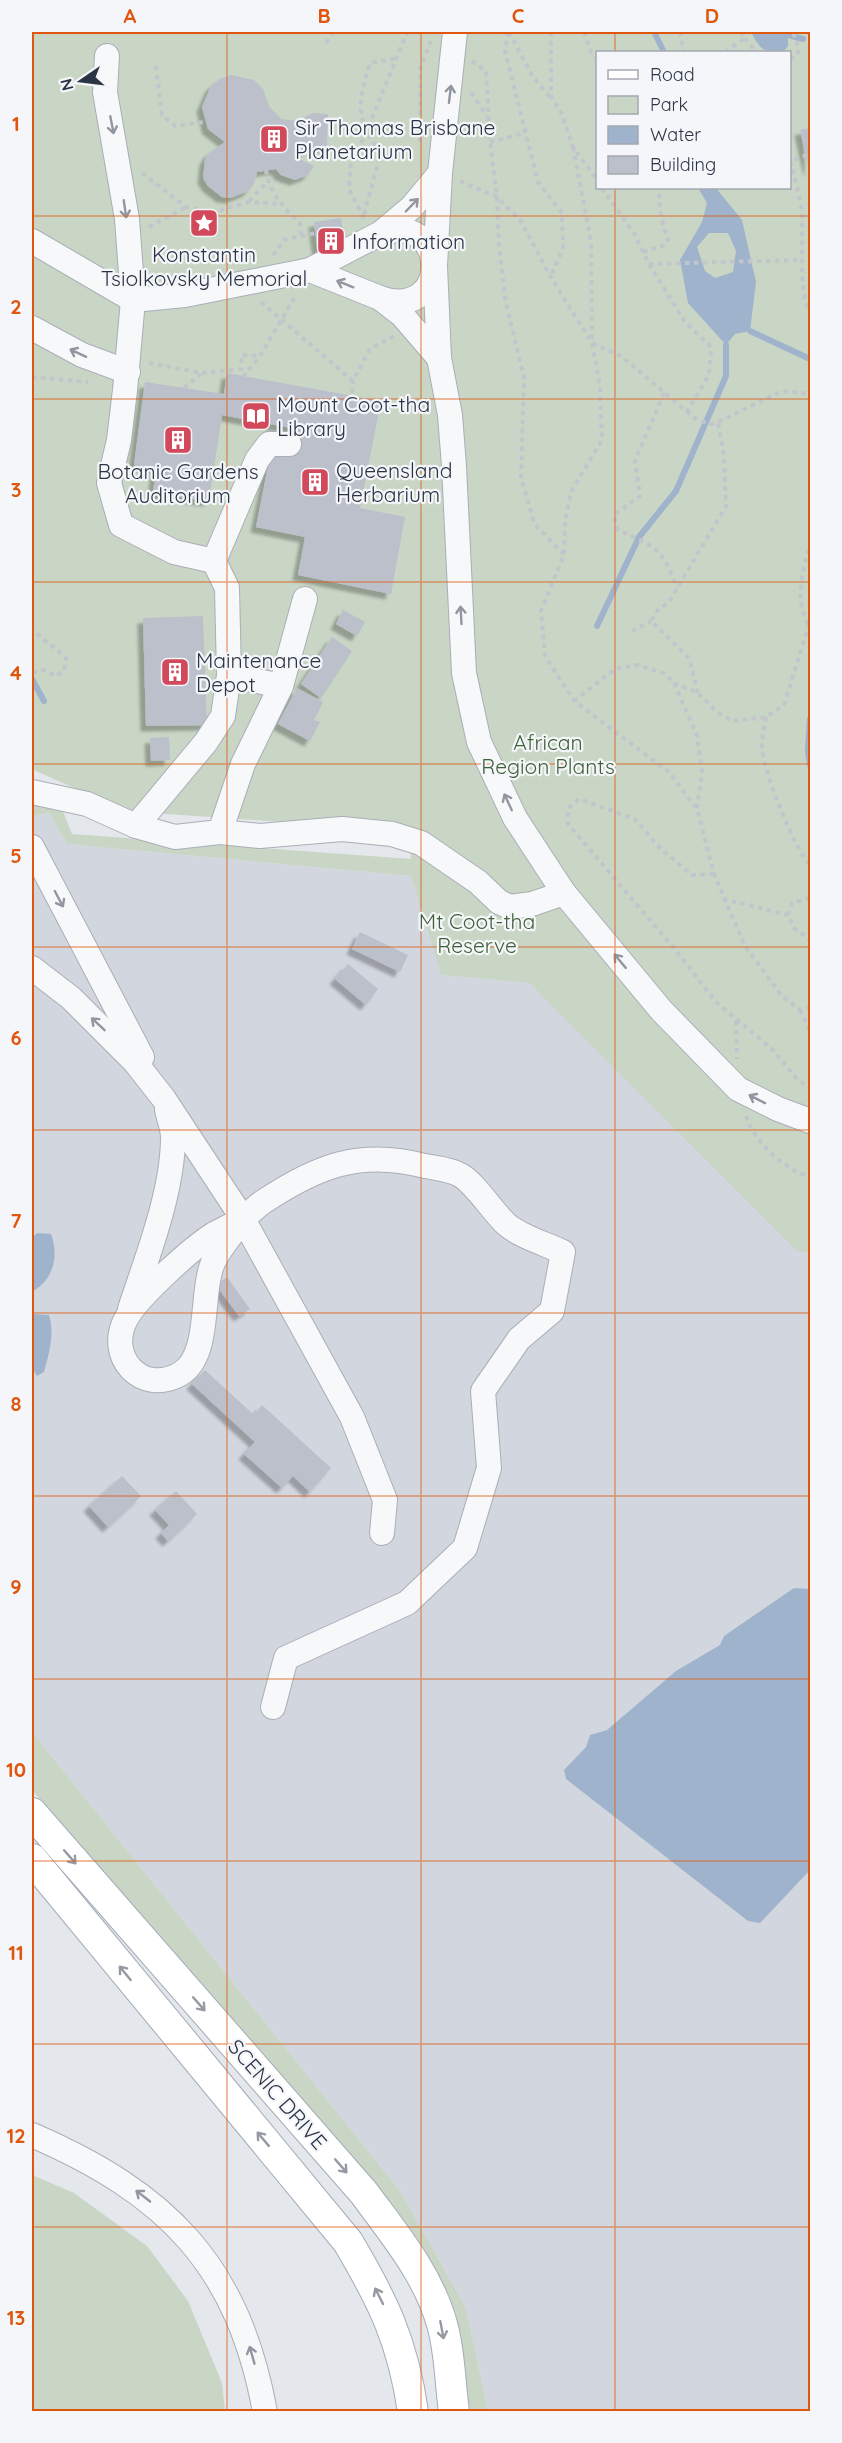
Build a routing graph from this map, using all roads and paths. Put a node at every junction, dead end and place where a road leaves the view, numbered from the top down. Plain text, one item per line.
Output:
1 (334, 32) edge
2 (406, 32) edge
3 (508, 32) edge
4 (551, 32) edge
5 (584, 32) edge
6 (680, 32) edge
7 (741, 32) edge
8 (793, 32) edge
9 (745, 38) junction
10 (447, 39) edge
11 (326, 43) dead end
12 (684, 51) edge
13 (726, 51) edge
14 (755, 51) edge
15 (107, 56) dead end
16 (397, 58) junction
17 (791, 58) edge
18 (596, 59) edge
19 (156, 66) dead end
20 (451, 83) junction
21 (550, 97) junction
22 (489, 118) junction
23 (204, 122) dead end
24 (366, 133) junction
25 (525, 133) junction
26 (490, 142) junction
27 (573, 147) junction
28 (420, 152) dead end
29 (807, 156) dead end
30 (791, 160) edge
31 (133, 167) dead end
32 (791, 169) edge
33 (266, 170) dead end
34 (440, 173) junction
35 (596, 180) edge
36 (268, 181) junction
37 (603, 189) edge
38 (662, 189) edge
39 (497, 197) junction
40 (249, 202) junction
41 (280, 204) junction
42 (186, 207) junction
43 (364, 214) junction
44 (372, 230) junction
45 (141, 231) dead end
46 (315, 233) dead end
47 (301, 235) junction
48 (32, 241) edge
49 (643, 252) junction
50 (800, 260) junction
51 (649, 264) junction
52 (435, 266) junction
53 (283, 276) junction
54 (550, 276) junction
55 (380, 298) junction
56 (133, 300) junction
57 (810, 314) edge
58 (281, 320) junction
59 (32, 328) edge
60 (399, 334) dead end
61 (592, 343) junction
62 (260, 356) junction
63 (439, 358) junction
64 (202, 373) junction
65 (32, 377) edge
66 (243, 377) dead end
67 (127, 381) junction
68 (353, 381) junction
69 (184, 388) dead end
70 (352, 393) dead end
71 (664, 393) junction
72 (810, 394) edge
73 (686, 413) junction
74 (718, 422) junction
75 (288, 444) dead end
76 (810, 544) edge
77 (564, 555) junction
78 (214, 561) junction
79 (677, 589) junction
80 (305, 599) dead end
81 (651, 621) junction
82 (809, 623) edge
83 (32, 626) edge
84 (632, 631) dead end
85 (32, 673) edge
86 (230, 675) junction
87 (674, 683) junction
88 (281, 686) junction
89 (698, 693) junction
90 (574, 701) junction
91 (766, 717) junction
92 (32, 792) edge
93 (697, 809) junction
94 (136, 826) junction
95 (220, 832) junction
96 (32, 847) edge
97 (810, 865) edge
98 (714, 874) junction
99 (564, 893) junction
100 (810, 898) edge
101 (723, 899) junction
102 (788, 915) junction
103 (810, 940) edge
104 (32, 968) edge
105 (810, 1008) edge
106 (800, 1010) junction
107 (810, 1030) edge
108 (810, 1088) edge
109 (738, 1089) junction
110 (164, 1099) junction
111 (810, 1121) edge
112 (810, 1177) edge
113 (243, 1219) junction
114 (129, 1314) junction
115 (382, 1533) dead end
116 (273, 1707) dead end
117 (32, 1814) edge
118 (32, 1859) edge
119 (32, 2135) edge
120 (265, 2412) edge
121 (413, 2412) edge
122 (454, 2412) edge

1 - 11 path
2 - 16 path
3 - 21 path
3 - 25 path
4 - 21 path
5 - 18 path
6 - 12 path
7 - 9 path
8 - 17 path
9 - 13 path
9 - 14 path
10 - 20 street
10 - 22 path
10 - 28 path
15 -> 56 street
16 - 24 path
16 - 24 path
19 - 23 path
20 - 22 path
34 -> 20 street
21 - 27 path
22 - 26 path
24 - 43 path
24 - 43 path
25 - 26 path
25 - 54 path
26 - 39 path
27 - 35 path
27 - 61 path
29 - 30 path
31 - 42 path
32 - 50 path
33 - 36 path
34 - 39 path
44 -> 34 street
34 - 52 street
36 - 40 path
36 - 41 path
37 - 49 path
38 - 49 path
39 - 54 path
39 - 77 path
40 - 41 path
40 - 42 path
41 - 47 path
42 - 45 path
43 - 44 path
44 - 52 street
44 - 53 street
46 - 47 path
47 - 53 path
48 - 56 street
49 - 51 path
50 - 51 path
50 - 57 path
51 - 73 path
52 - 55 street
52 - 63 street
55 -> 53 street
53 - 56 street
53 - 58 path
53 - 58 path
54 - 61 path
55 - 63 street
56 - 67 street
58 - 62 path
58 - 68 path
67 -> 59 street
60 - 68 path
61 - 71 path
61 - 77 path
62 - 64 path
62 - 66 path
99 -> 63 street
64 - 67 path
64 - 69 path
65 - 67 path
67 - 78 street
68 - 70 path
71 - 73 path
71 - 79 path
72 - 74 path
73 - 74 path
74 - 79 path
75 - 78 street
76 - 82 path
77 - 90 path
78 - 86 street
79 - 81 path
80 - 88 street
81 - 84 path
81 - 89 path
82 - 91 path
83 - 85 path
86 - 88 street
86 - 94 street
87 - 89 path
87 - 90 path
87 - 93 path
88 - 95 street
89 - 91 path
90 - 93 path
91 - 97 path
92 - 94 street
93 - 98 path
94 - 95 street
95 - 99 street
96 -> 110 street
98 - 101 path
98 - 108 path
109 -> 99 street
100 - 102 path
101 - 102 path
101 - 106 path
102 - 103 path
110 -> 104 street
105 - 106 path
106 - 107 path
111 -> 109 street
109 - 112 path
110 - 113 street
110 - 114 street
113 - 114 street
113 - 114 street
113 - 115 street
113 - 116 street
117 -> 122 main road, SCENIC DRIVE
121 -> 118 main road, SCENIC DRIVE
120 -> 119 street

